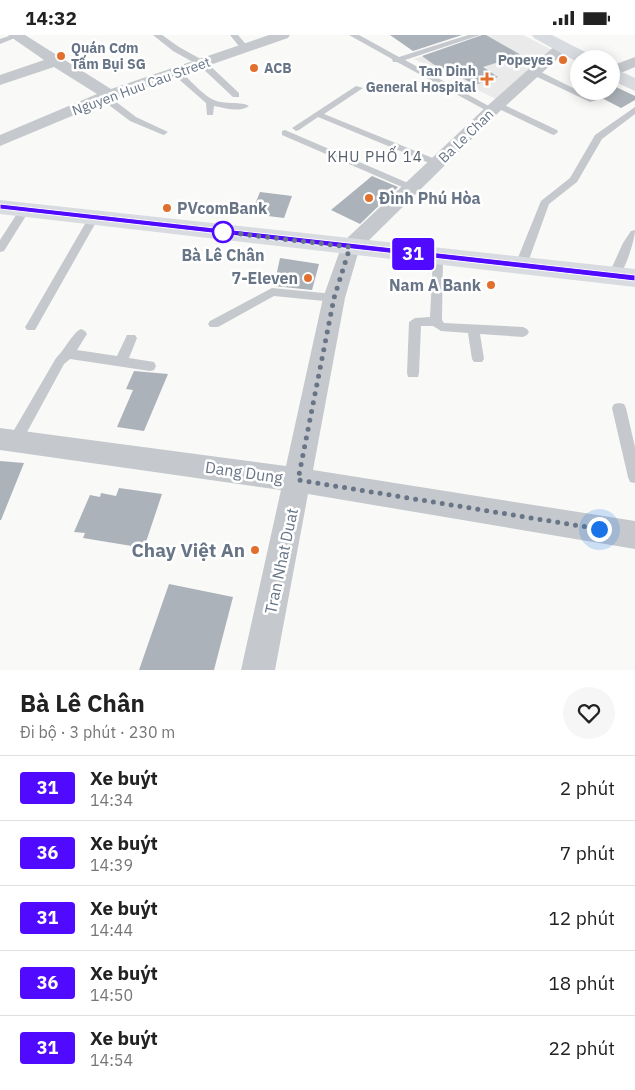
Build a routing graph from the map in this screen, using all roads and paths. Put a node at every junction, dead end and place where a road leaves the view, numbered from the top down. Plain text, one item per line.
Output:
1 (16, 35) edge
2 (157, 35) edge
3 (234, 35) edge
4 (281, 35) edge
5 (353, 35) edge
6 (476, 35) edge
7 (540, 35) edge
8 (0, 42) edge
9 (562, 47) junction
10 (246, 48) junction
11 (570, 51) edge
12 (396, 60) junction
13 (56, 61) junction
14 (635, 61) edge
15 (203, 64) junction
16 (620, 68) edge
17 (534, 72) junction
18 (177, 73) junction
19 (620, 77) edge
20 (0, 80) edge
21 (635, 86) edge
22 (359, 88) dead end
23 (570, 89) edge
24 (236, 95) dead end
25 (106, 96) junction
26 (210, 102) junction
27 (245, 106) dead end
28 (494, 108) junction
29 (635, 110) edge
30 (210, 113) dead end
31 (317, 114) junction
32 (296, 128) dead end
33 (164, 132) dead end
34 (554, 132) dead end
35 (285, 133) dead end
36 (0, 141) edge
37 (438, 163) junction
38 (412, 188) junction
39 (0, 207) edge
40 (24, 211) junction
41 (94, 217) junction
42 (635, 233) edge
43 (350, 247) junction
44 (0, 249) edge
45 (438, 257) junction
46 (521, 265) junction
47 (625, 277) edge
48 (334, 298) junction
49 (436, 321) junction
50 (214, 324) dead end
51 (31, 327) dead end
52 (473, 328) junction
53 (523, 332) dead end
54 (81, 334) dead end
55 (131, 338) dead end
56 (68, 355) junction
57 (478, 359) dead end
58 (122, 362) junction
59 (150, 366) dead end
60 (413, 373) dead end
61 (619, 408) dead end
62 (8, 440) edge
63 (635, 477) edge
64 (298, 480) junction
65 (635, 535) edge
66 (258, 670) edge

1 - 8 lane
1 - 13 street
2 - 15 lane
3 - 10 lane
4 - 10 street, Nguyen Huu Cau Street
5 - 12 lane
6 - 12 lane
7 - 9 street
9 - 11 street
9 - 17 street, Ba Le Chan
10 - 15 street, Nguyen Huu Cau Street
12 - 28 lane
13 - 20 street
13 - 25 street
14 - 16 street
15 - 18 street, Nguyen Huu Cau Street
15 - 24 lane
17 - 23 lane
17 - 28 street, Ba Le Chan
18 - 25 street, Nguyen Huu Cau Street
18 - 26 lane
19 - 21 street
22 - 31 lane
25 - 33 lane
25 - 36 street, Nguyen Huu Cau Street
26 - 27 lane
26 - 30 lane
28 - 34 lane
28 - 37 street, Ba Le Chan
29 - 46 lane
31 - 32 lane
31 - 37 lane
35 - 38 lane
37 - 38 street, Ba Le Chan
38 - 43 street, Ba Le Chan
39 - 40 street
40 - 41 street
40 - 44 lane
41 - 43 street
41 - 51 lane
42 - 47 lane
43 - 45 street
43 - 48 street, Tran Nhat Duat
45 - 46 street
45 - 49 lane
46 - 47 street
48 - 50 lane
48 - 64 street, Tran Nhat Duat
49 - 52 lane
49 - 60 lane
52 - 53 lane
52 - 57 lane
54 - 56 lane
55 - 58 lane
56 - 58 lane
56 - 62 lane
58 - 59 lane
61 - 63 lane
62 - 64 street, Dang Dung
64 - 65 street, Dang Dung
64 - 66 street, Tran Nhat Duat

